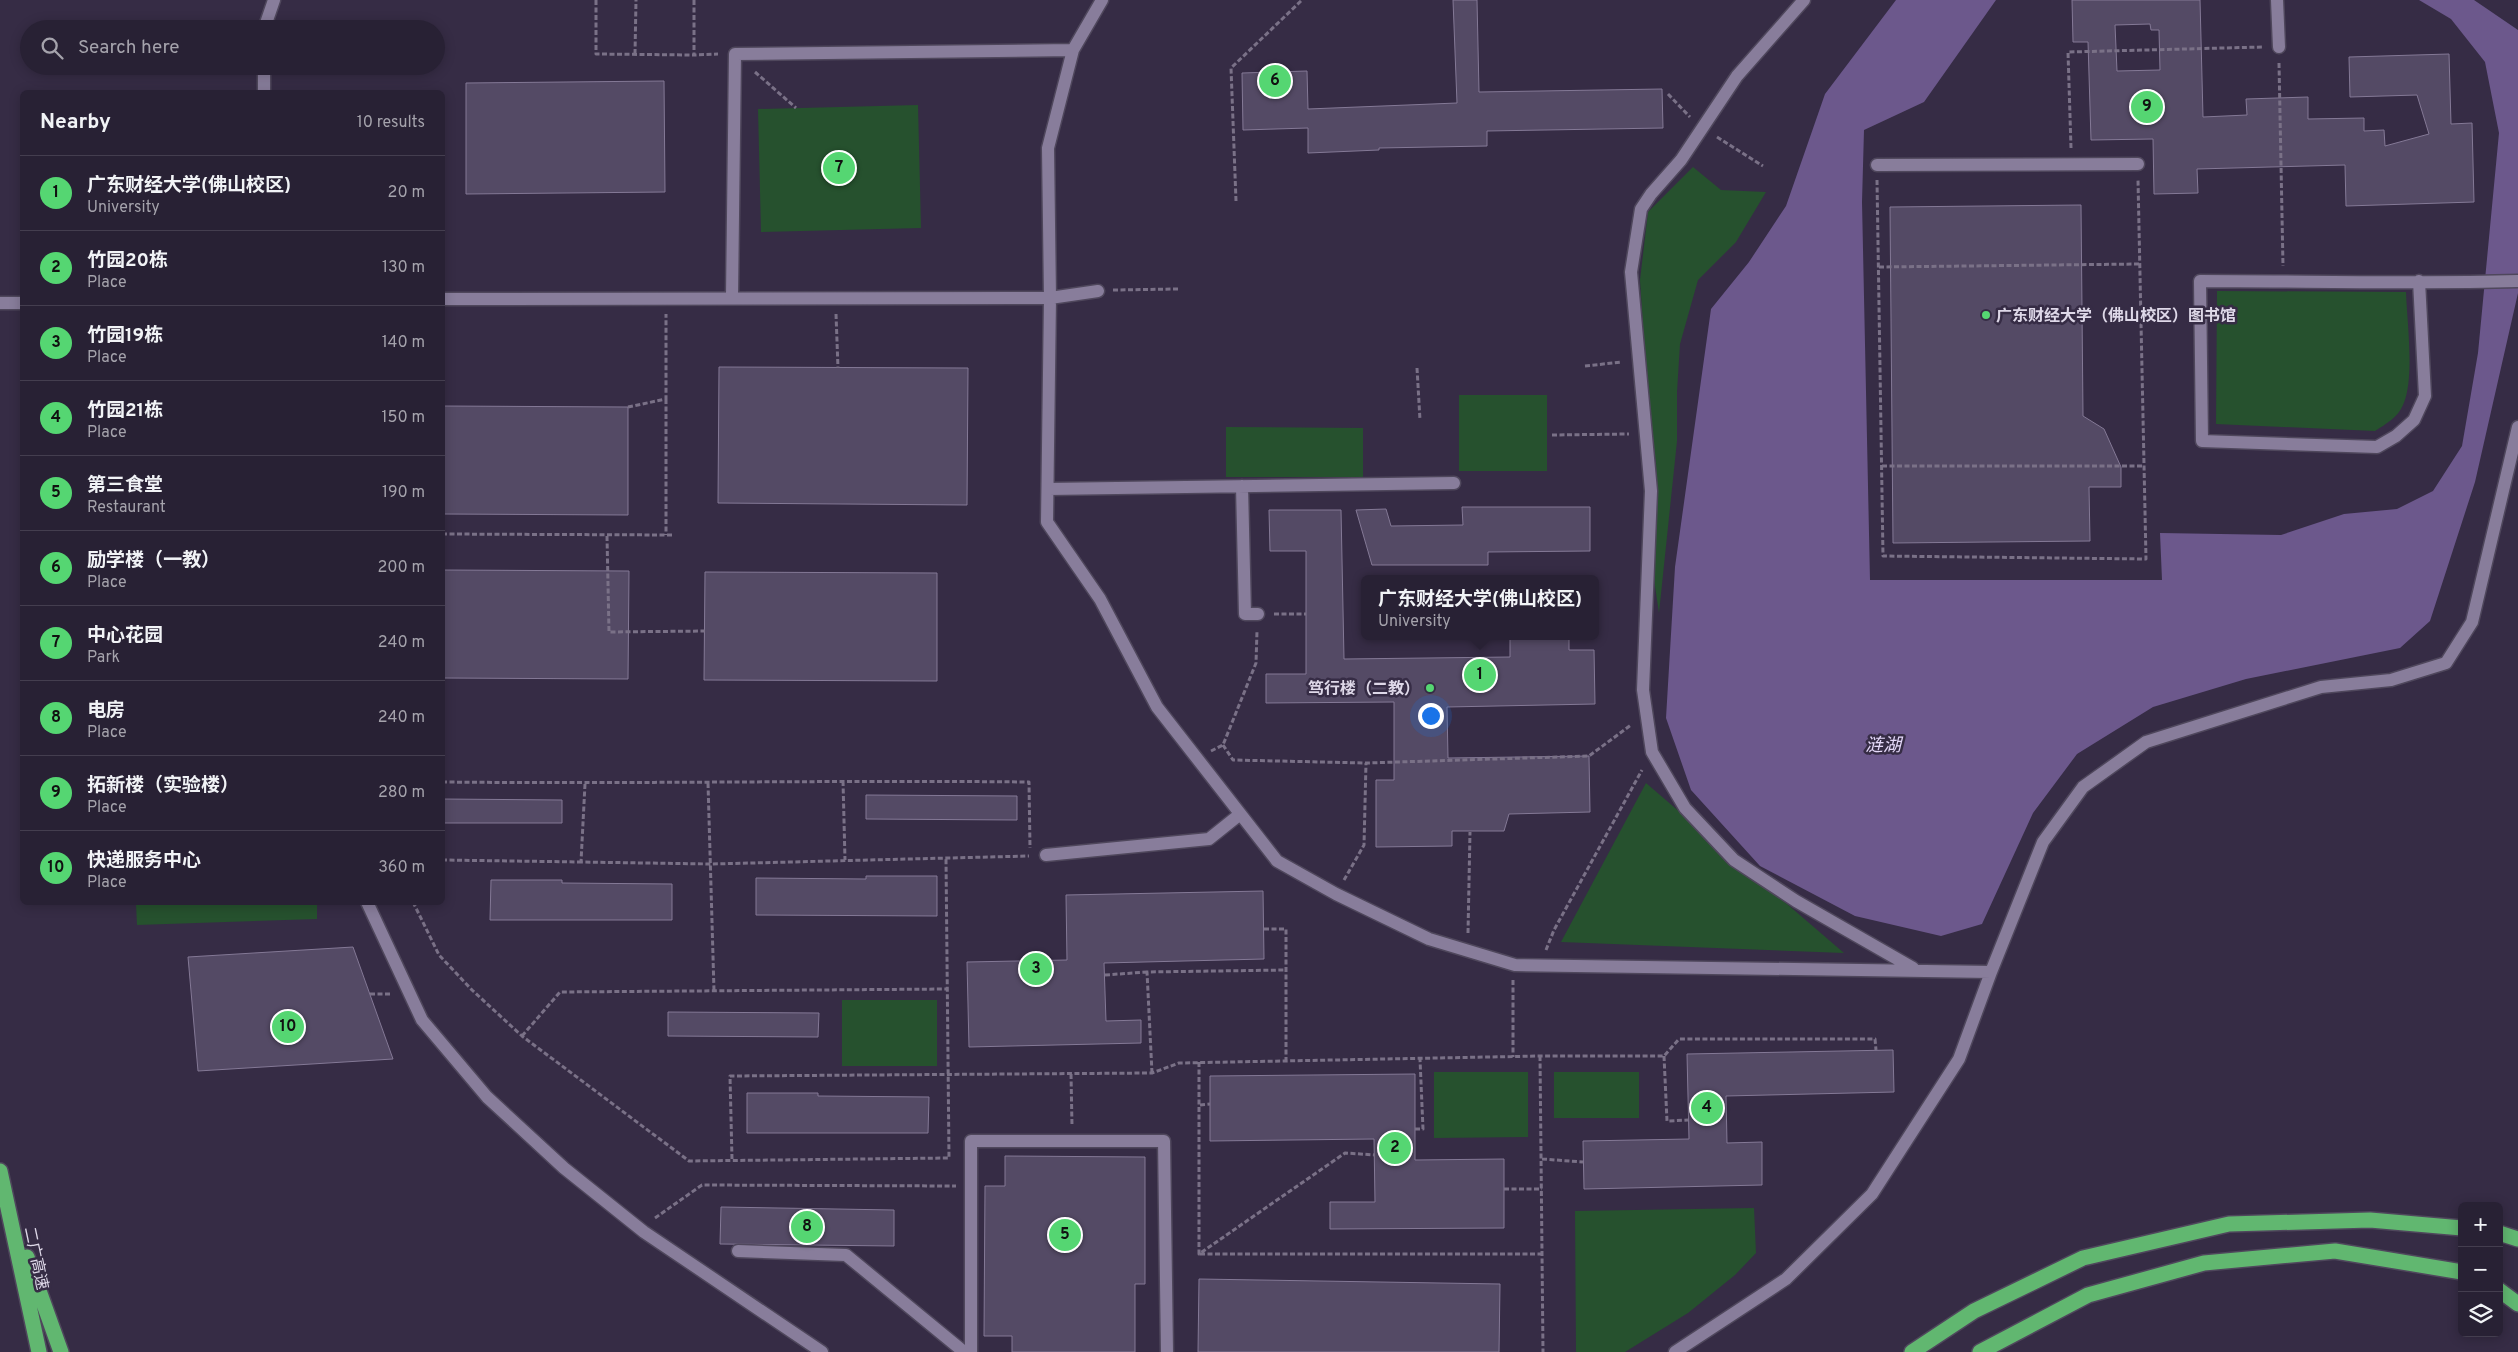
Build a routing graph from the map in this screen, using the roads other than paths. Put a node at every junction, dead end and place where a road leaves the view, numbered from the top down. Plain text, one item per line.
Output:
1 (274, 0) edge
2 (1102, 0) edge
3 (1804, 0) edge
4 (2277, 0) edge
5 (267, 20) edge
6 (2279, 47) road end
7 (1074, 50) junction
8 (264, 75) edge
9 (264, 90) edge
10 (2138, 164) road end
11 (1877, 165) road end
12 (2419, 281) junction
13 (2518, 282) edge
14 (1098, 290) road end
15 (732, 297) junction
16 (1050, 298) junction
17 (445, 299) edge
18 (20, 302) edge
19 (0, 303) edge
20 (2518, 427) edge
21 (1454, 483) dead end
22 (1242, 486) junction
23 (1048, 489) junction
24 (1258, 614) road end
25 (1239, 815) junction
26 (1046, 855) road end
27 (368, 905) edge
28 (1915, 969) junction
29 (1990, 972) junction
30 (0, 1171) edge
31 (6, 1200) junction
32 (2458, 1228) edge
33 (2503, 1234) edge
34 (2518, 1239) edge
35 (738, 1251) dead end
36 (2458, 1271) edge
37 (2503, 1284) edge
38 (2518, 1290) edge
39 (2502, 1292) edge
40 (2518, 1304) edge
41 (39, 1352) edge
42 (61, 1352) edge
43 (822, 1352) edge
44 (964, 1352) edge
45 (972, 1352) edge
46 (1166, 1352) edge
47 (1674, 1352) edge
48 (1912, 1352) edge
49 (1980, 1352) edge

1 - 5 street
2 - 7 street
3 - 28 street
4 - 6 street
7 - 15 street
7 - 16 street
8 - 9 street
10 - 11 street
12 - 12 street
12 - 13 street
14 - 16 street
15 - 16 street
15 - 17 street
16 - 23 street
18 - 19 street
20 - 29 street
21 - 22 street
22 - 23 street
22 - 24 street
23 - 25 street
25 - 26 street
25 - 28 street
27 - 43 street
28 - 29 street
29 - 47 street
30 - 31 highway, 二广高速
31 - 41 highway, 二广高速
31 - 42 highway
32 - 48 highway
33 - 34 highway
35 - 44 street
36 - 49 highway
37 - 38 highway
39 - 40 highway
45 - 46 street

